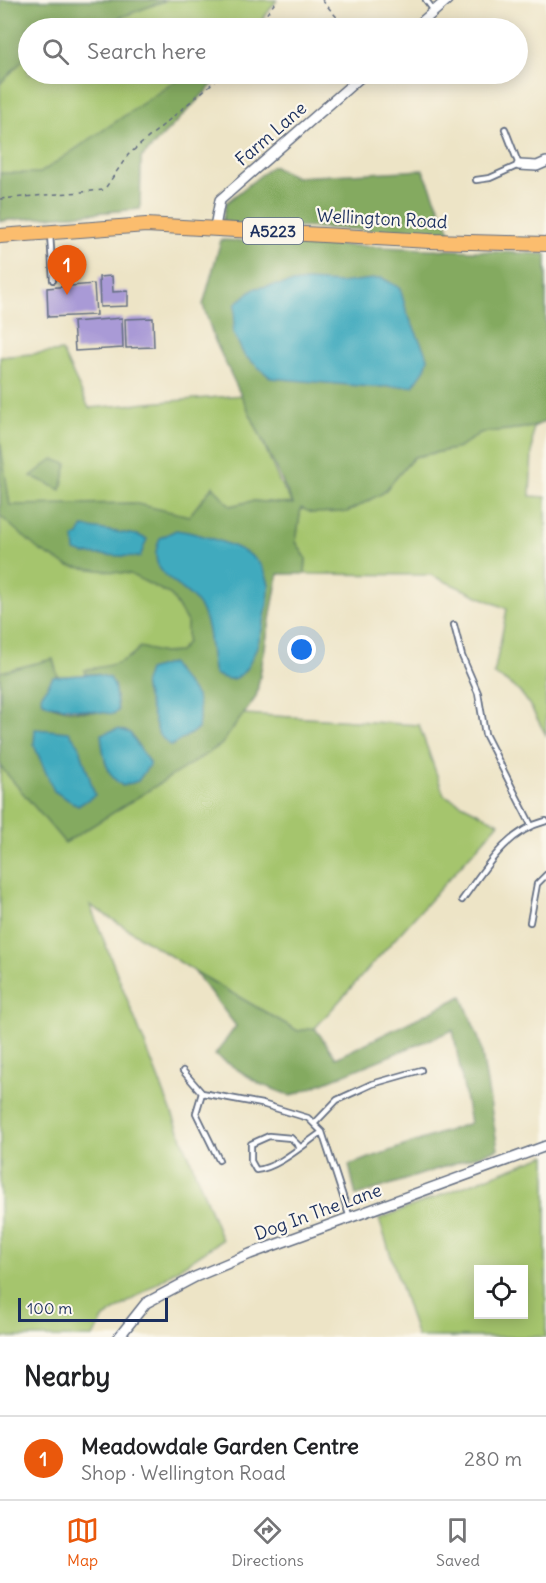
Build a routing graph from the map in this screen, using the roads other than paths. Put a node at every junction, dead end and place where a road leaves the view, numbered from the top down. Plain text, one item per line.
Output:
1 (426, 0) edge
2 (447, 0) edge
3 (434, 11) junction
4 (426, 18) edge
5 (353, 84) edge
6 (505, 129) dead end
7 (546, 162) edge
8 (519, 165) junction
9 (476, 180) dead end
10 (215, 227) junction
11 (50, 232) junction
12 (0, 236) edge
13 (546, 244) edge
14 (53, 280) dead end
15 (454, 626) dead end
16 (546, 821) edge
17 (531, 825) junction
18 (546, 875) edge
19 (462, 900) dead end
20 (530, 922) dead end
21 (421, 1070) dead end
22 (183, 1071) dead end
23 (202, 1093) junction
24 (314, 1124) junction
25 (322, 1132) junction
26 (546, 1146) edge
27 (300, 1147) junction
28 (219, 1160) dead end
29 (350, 1218) junction
30 (119, 1337) edge

1 - 3 lane
2 - 3 street
3 - 4 street
5 - 10 street, Farm Lane
6 - 8 lane
7 - 8 street
8 - 9 lane
10 - 11 main road, Wellington Road / A5223
10 - 13 main road, Wellington Road / A5223
11 - 12 main road, Wellington Road / A5223
11 - 14 lane
15 - 17 lane
16 - 17 lane
17 - 19 lane
18 - 20 lane
21 - 24 lane
22 - 23 lane
23 - 24 lane
23 - 28 lane
24 - 25 lane
25 - 27 lane
25 - 29 lane
26 - 29 street, Dog In The Lane
27 - 27 lane
29 - 30 street, Dog In The Lane

